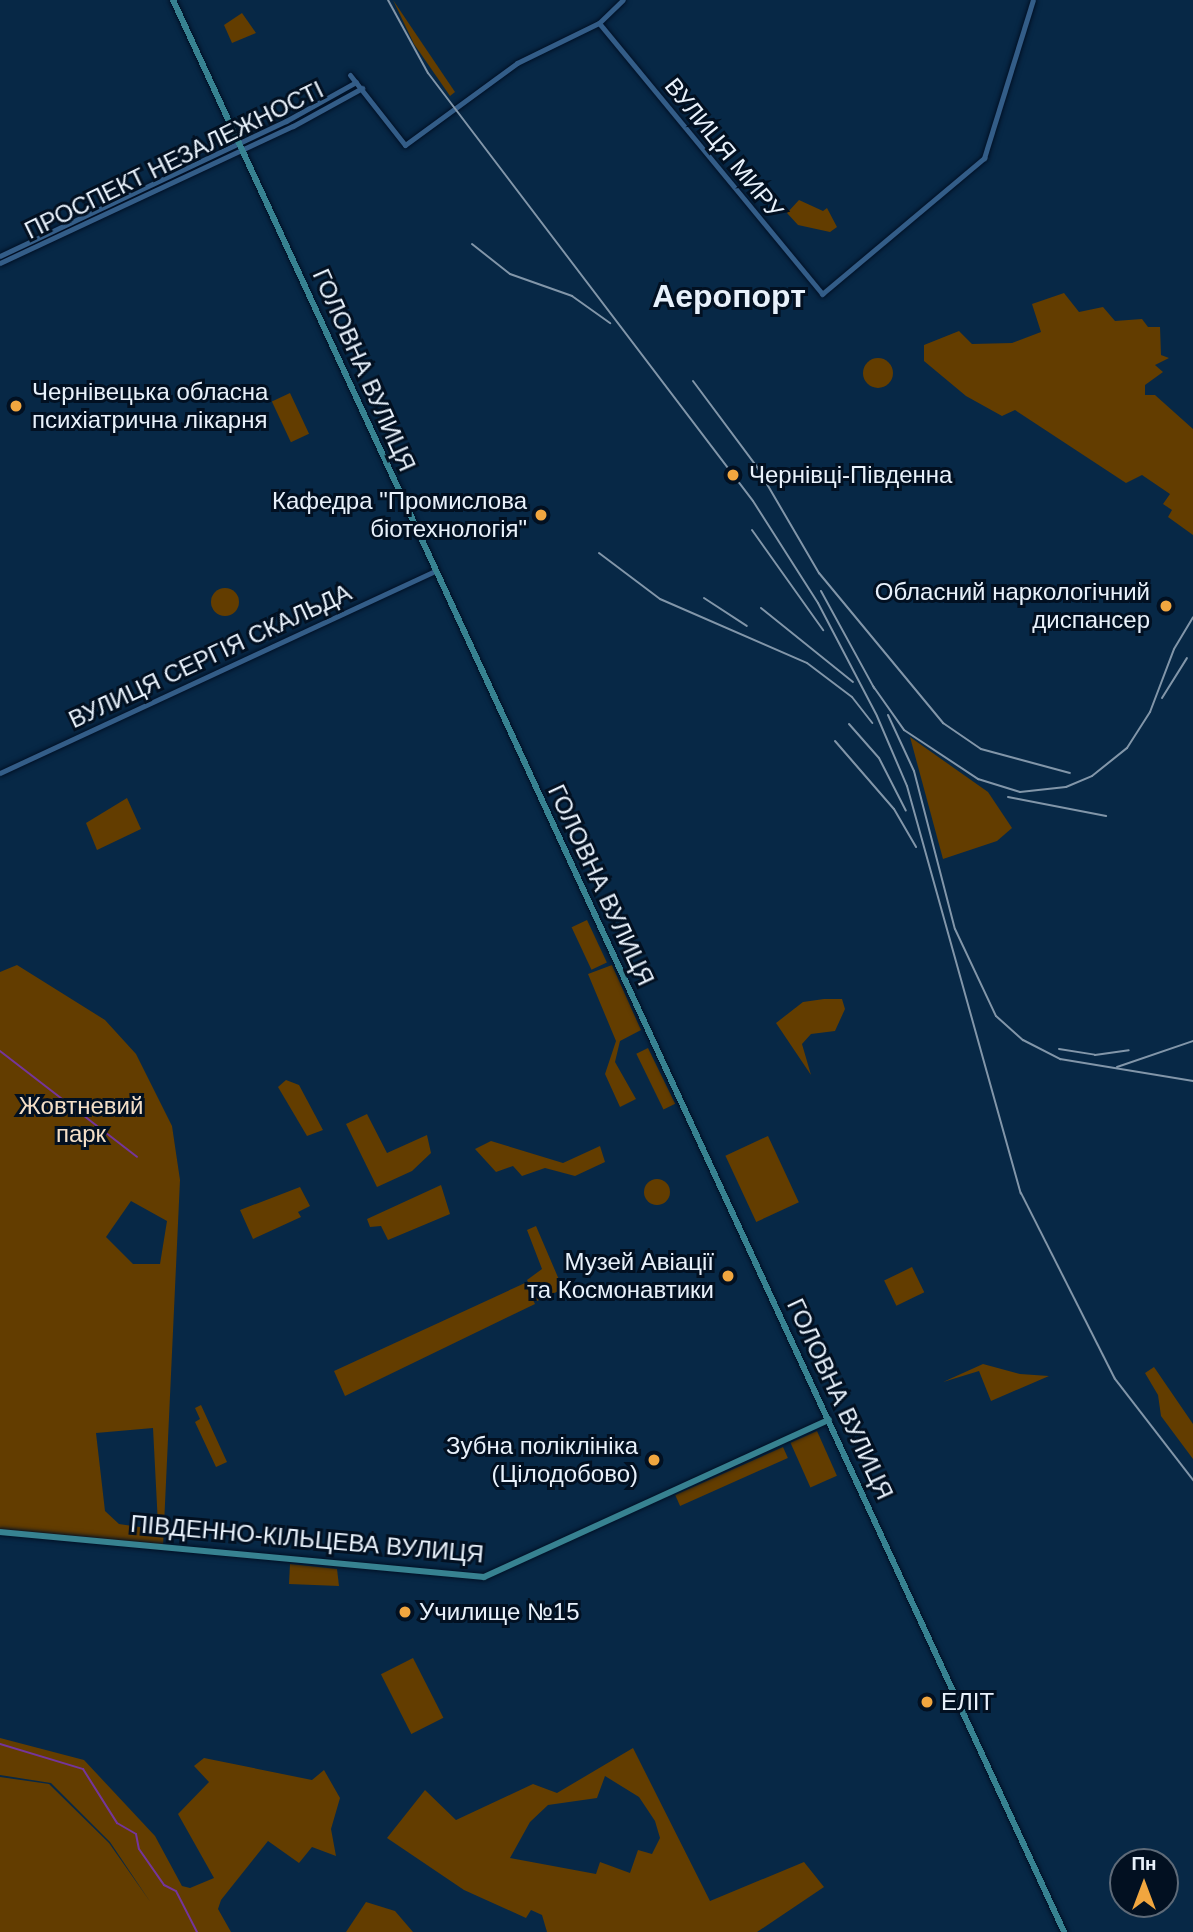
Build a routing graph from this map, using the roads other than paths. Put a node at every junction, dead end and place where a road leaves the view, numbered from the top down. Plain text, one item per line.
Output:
1 (173, 0) edge
2 (623, 0) edge
3 (1033, 0) edge
4 (599, 23) junction
5 (356, 82) junction
6 (347, 83) junction
7 (362, 88) junction
8 (240, 146) junction
9 (0, 256) edge
10 (0, 263) edge
11 (435, 571) junction
12 (0, 772) edge
13 (829, 1420) junction
14 (0, 1532) edge
15 (1064, 1932) edge

1 - 8 main road, ГОЛОВНА ВУЛИЦЯ
2 - 4 main road
3 - 4 main road, ВУЛИЦЯ МИРУ
4 - 7 main road
5 - 6 main road, ПРОСПЕКТ НЕЗАЛЕЖНОСТІ
5 - 6 main road
5 - 7 main road
6 - 8 main road, ПРОСПЕКТ НЕЗАЛЕЖНОСТІ
7 - 8 main road, ПРОСПЕКТ НЕЗАЛЕЖНОСТІ
8 - 9 main road, ПРОСПЕКТ НЕЗАЛЕЖНОСТІ
8 - 10 main road, ПРОСПЕКТ НЕЗАЛЕЖНОСТІ
8 - 11 main road, ГОЛОВНА ВУЛИЦЯ
11 - 12 main road, ВУЛИЦЯ СЕРГІЯ СКАЛЬДА
11 - 13 main road, ГОЛОВНА ВУЛИЦЯ
13 - 14 main road, ПІВДЕННО-КІЛЬЦЕВА ВУЛИЦЯ
13 - 15 main road, ГОЛОВНА ВУЛИЦЯ

